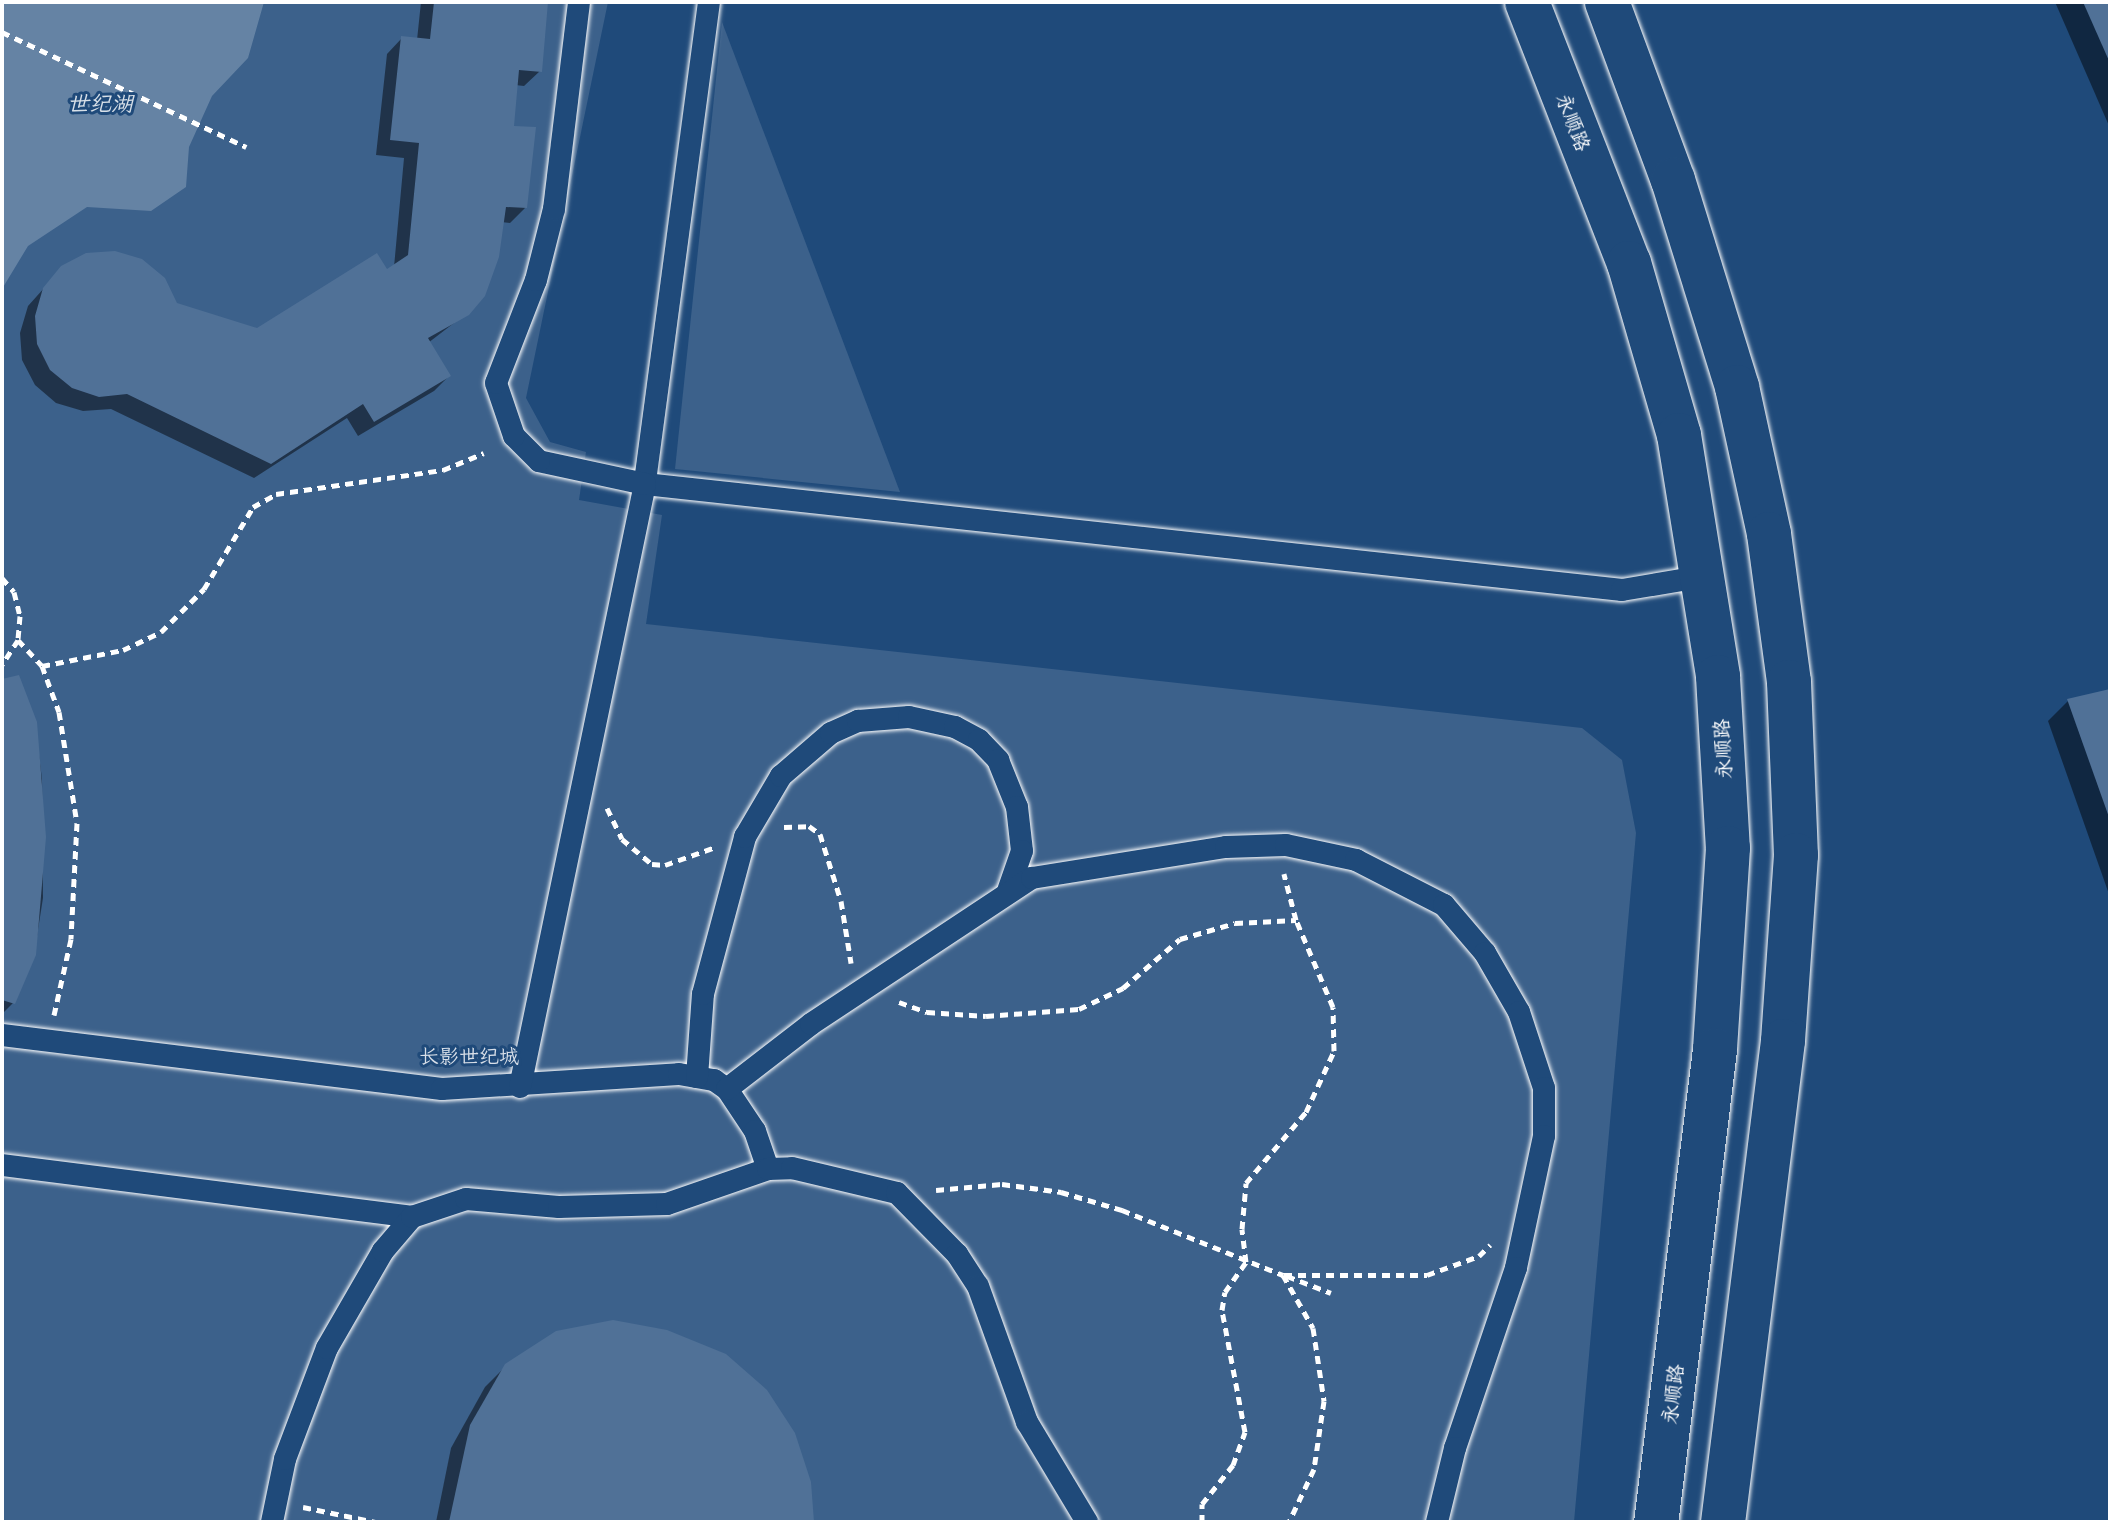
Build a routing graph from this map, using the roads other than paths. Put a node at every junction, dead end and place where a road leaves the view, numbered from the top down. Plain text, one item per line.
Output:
1 (579, 2) edge
2 (709, 2) edge
3 (1527, 2) edge
4 (1607, 2) edge
5 (645, 484) junction
6 (1706, 576) junction
7 (1022, 851) junction
8 (1062, 874) junction
9 (1008, 891) junction
10 (2, 1035) edge
11 (697, 1077) junction
12 (520, 1087) junction
13 (727, 1089) junction
14 (2, 1165) edge
15 (768, 1169) junction
16 (412, 1217) junction
17 (273, 1512) edge
18 (1087, 1522) edge
19 (1437, 1522) edge
20 (1656, 1522) edge
21 (1723, 1522) edge

1 - 5 lane
2 - 5 lane
3 - 6 main road, 永顺路
4 - 21 main road
5 - 6 lane
5 - 12 lane
6 - 20 main road, 永顺路
7 - 8 lane
7 - 9 lane
7 - 11 lane
8 - 9 lane
8 - 19 lane
9 - 13 lane
10 - 12 lane
11 - 12 lane
11 - 13 lane
13 - 15 lane
14 - 16 lane
15 - 16 lane
15 - 18 lane
16 - 17 lane

